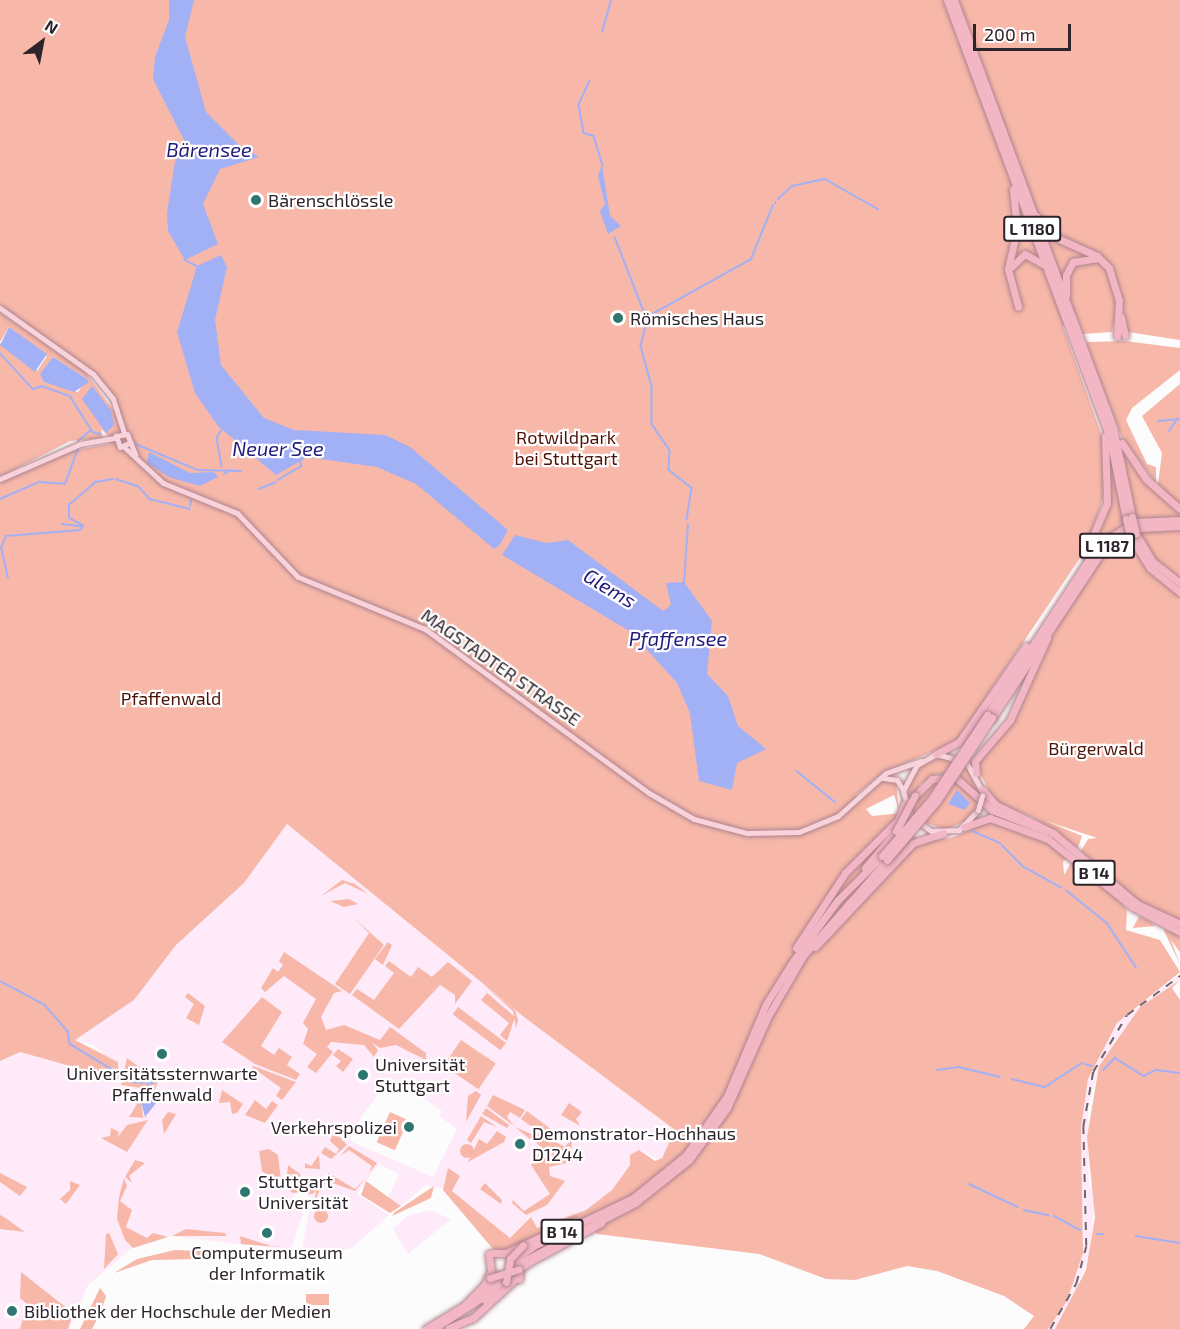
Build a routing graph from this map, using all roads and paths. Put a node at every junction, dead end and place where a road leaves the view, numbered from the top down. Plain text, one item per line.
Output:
1 (947, 0) edge
2 (954, 0) edge
3 (1011, 174) junction
4 (1032, 213) junction
5 (1102, 260) junction
6 (1009, 273) junction
7 (1052, 284) junction
8 (1067, 303) junction
9 (1018, 307) dead end
10 (0, 308) edge
11 (1121, 336) dead end
12 (1109, 429) junction
13 (119, 437) junction
14 (127, 445) junction
15 (0, 479) edge
16 (1180, 509) edge
17 (1180, 525) edge
18 (1133, 535) junction
19 (1077, 572) junction
20 (1180, 583) edge
21 (1180, 592) edge
22 (1062, 609) junction
23 (1036, 636) junction
24 (990, 717) junction
25 (936, 754) junction
26 (921, 761) junction
27 (976, 773) junction
28 (878, 779) junction
29 (903, 791) junction
30 (982, 792) junction
31 (904, 803) junction
32 (964, 827) junction
33 (943, 833) junction
34 (1061, 839) junction
35 (884, 858) junction
36 (854, 882) junction
37 (1180, 924) edge
38 (1180, 932) edge
39 (792, 974) junction
40 (777, 987) junction
41 (616, 1206) junction
42 (523, 1245) junction
43 (515, 1266) junction
44 (506, 1270) junction
45 (490, 1278) junction
46 (508, 1279) junction
47 (485, 1292) junction
48 (434, 1326) edge
49 (427, 1329) edge
50 (448, 1329) edge

1 - 3 highway, L 1180
2 - 4 highway, L 1180
3 - 6 highway, L 1180
3 - 7 highway, L 1180
4 - 5 highway, L 1180
4 - 8 highway, L 1180
5 - 8 highway, L 1180
5 - 11 highway
6 - 7 highway, L 1180
6 - 9 highway, L 1180
7 - 12 highway, L 1180
8 - 12 highway, L 1180
10 - 13 main road, L 1187
12 - 16 highway, L 1180
12 - 18 highway, L 1180, bridge
12 - 19 highway, L 1187
13 - 14 main road, L 1187
13 - 14 main road
13 - 15 main road
14 - 28 main road, MAGSTADTER STRASSE / L 1187
17 - 19 highway, L 1187
17 - 22 highway, L 1187
18 - 20 highway, L 1180
18 - 21 highway, L 1180
19 - 23 highway, L 1187
22 - 24 highway
22 - 27 highway
23 - 24 highway
23 - 25 highway, L 1187
24 - 35 highway, bridge
25 - 26 main road, L 1187
25 - 27 main road
26 - 28 main road, MAGSTADTER STRASSE / L 1187
26 - 29 main road
27 - 30 main road
28 - 29 main road
29 - 31 main road
30 - 32 main road, bridge
30 - 34 highway
31 - 33 main road
31 - 40 highway
32 - 33 main road, B 14
32 - 38 highway, B 14
33 - 39 highway, B 14
34 - 36 highway, B 14, bridge
34 - 37 highway, B 14
35 - 36 highway
35 - 39 highway
36 - 40 highway, B 14
39 - 43 highway, B 14
40 - 41 highway, B 14
41 - 42 highway, B 14
41 - 43 highway, B 14
42 - 44 highway, B 14, bridge
42 - 45 highway, B 14, bridge
43 - 44 highway, B 14, bridge
43 - 46 highway
44 - 45 highway, B 14, bridge
44 - 46 highway, bridge
45 - 48 highway, B 14
46 - 47 highway, B 14
46 - 50 highway
46 - 50 highway
47 - 48 highway, B 14
47 - 49 highway, B 14
48 - 49 highway, B 14

